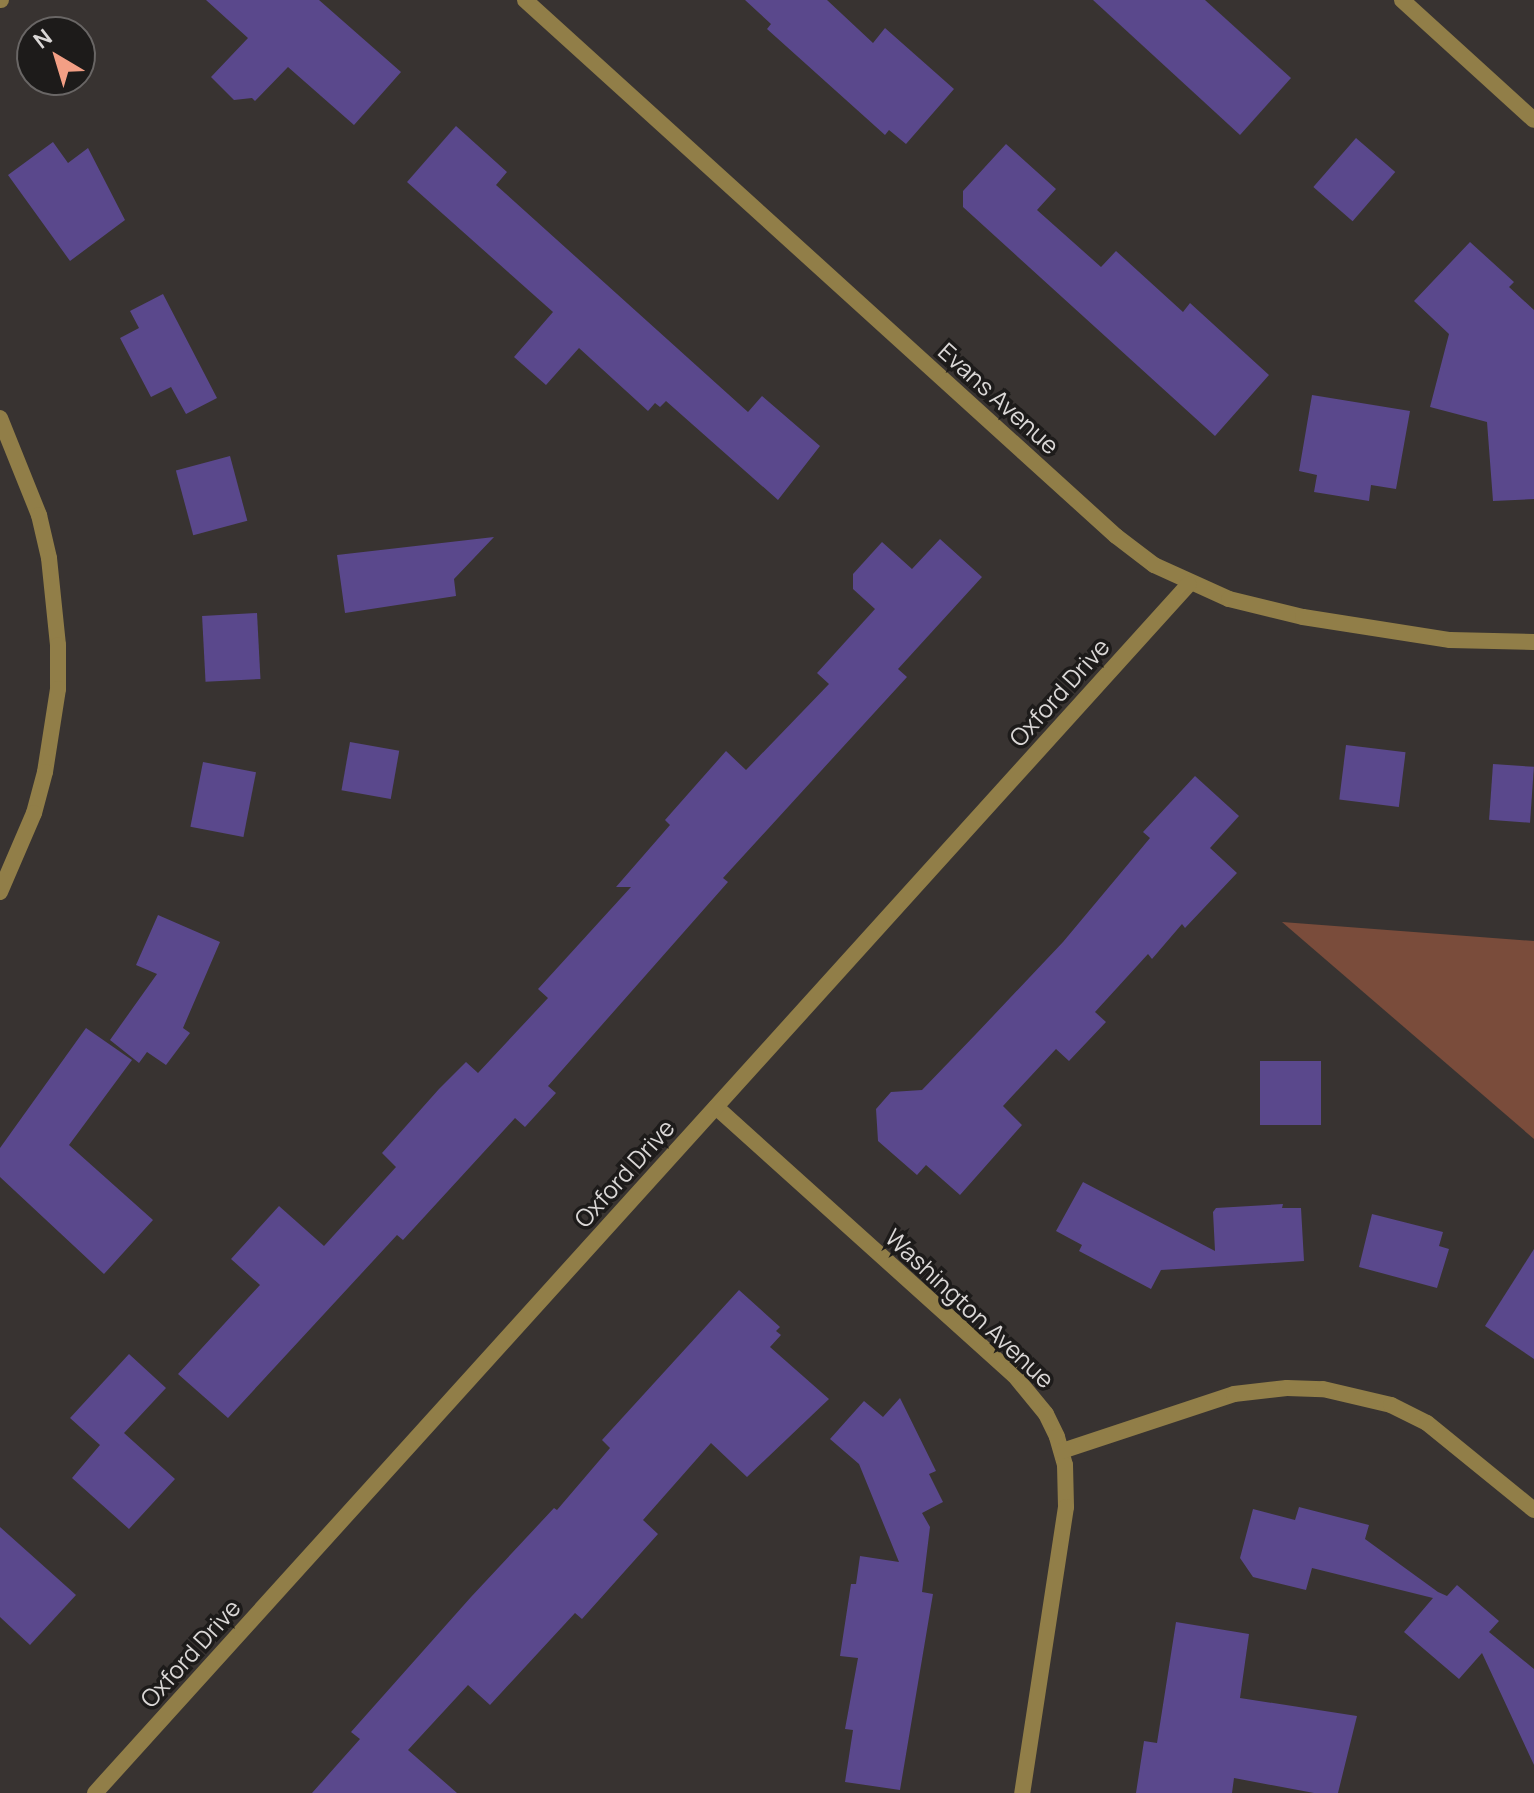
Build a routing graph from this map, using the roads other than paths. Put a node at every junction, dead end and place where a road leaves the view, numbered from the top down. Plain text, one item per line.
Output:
1 (525, 0) edge
2 (1402, 0) edge
3 (1534, 120) edge
4 (0, 418) edge
5 (1189, 584) junction
6 (1534, 642) edge
7 (0, 892) edge
8 (716, 1107) junction
9 (1062, 1451) junction
10 (1534, 1510) edge
11 (95, 1793) edge
12 (1022, 1793) edge

1 - 5 street, Evans Avenue
2 - 3 street
4 - 7 street
5 - 6 street, Evans Avenue
5 - 8 street, Oxford Drive
8 - 9 street, Washington Avenue
8 - 11 street, Oxford Drive
9 - 10 street
9 - 12 street, Washington Avenue

